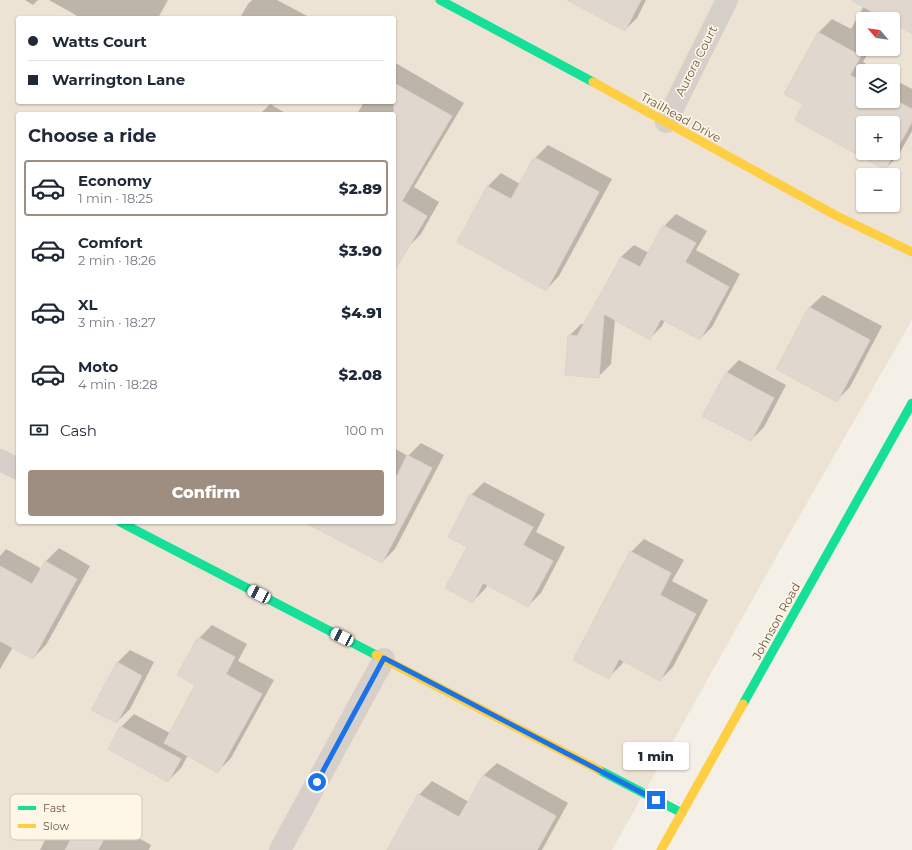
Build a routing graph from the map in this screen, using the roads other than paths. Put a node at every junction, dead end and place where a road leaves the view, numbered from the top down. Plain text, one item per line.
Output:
1 (440, 0) edge
2 (727, 0) edge
3 (666, 122) junction
4 (912, 252) edge
5 (912, 403) edge
6 (0, 460) edge
7 (16, 468) edge
8 (124, 524) edge
9 (384, 658) junction
10 (682, 813) junction
11 (280, 850) edge
12 (661, 850) edge

1 - 3 street, Trailhead Drive
2 - 3 street, Aurora Court
3 - 4 street, Trailhead Drive
5 - 10 street, Johnson Road
6 - 7 street
8 - 9 street
9 - 10 street
9 - 11 street
10 - 12 street, Johnson Road

